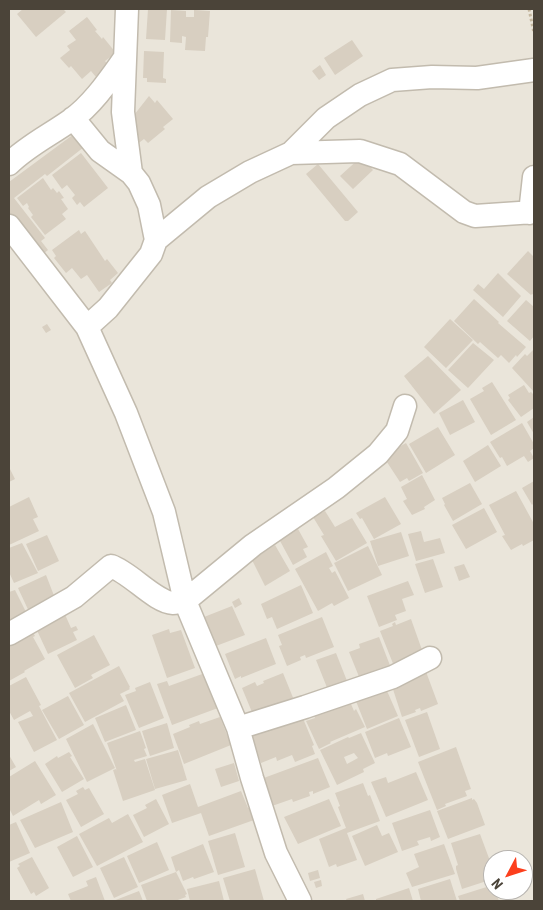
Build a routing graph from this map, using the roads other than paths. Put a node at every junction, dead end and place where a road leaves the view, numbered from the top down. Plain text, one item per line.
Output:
1 (127, 9) edge
2 (124, 59) junction
3 (534, 70) edge
4 (73, 118) junction
5 (13, 152) edge
6 (291, 153) junction
7 (131, 173) junction
8 (534, 177) edge
9 (532, 212) edge
10 (9, 226) edge
11 (156, 240) junction
12 (87, 327) junction
13 (405, 406) dead end
14 (185, 601) junction
15 (9, 634) edge
16 (430, 658) dead end
17 (238, 728) junction
18 (300, 901) edge

1 - 2 street
2 - 4 street
2 - 7 street
3 - 6 street
4 - 5 street
4 - 7 street
6 - 9 street
6 - 11 street
7 - 11 street
8 - 9 street
10 - 12 street
11 - 12 street
12 - 14 street
13 - 14 street
14 - 15 street
14 - 17 street
16 - 17 street
17 - 18 street

